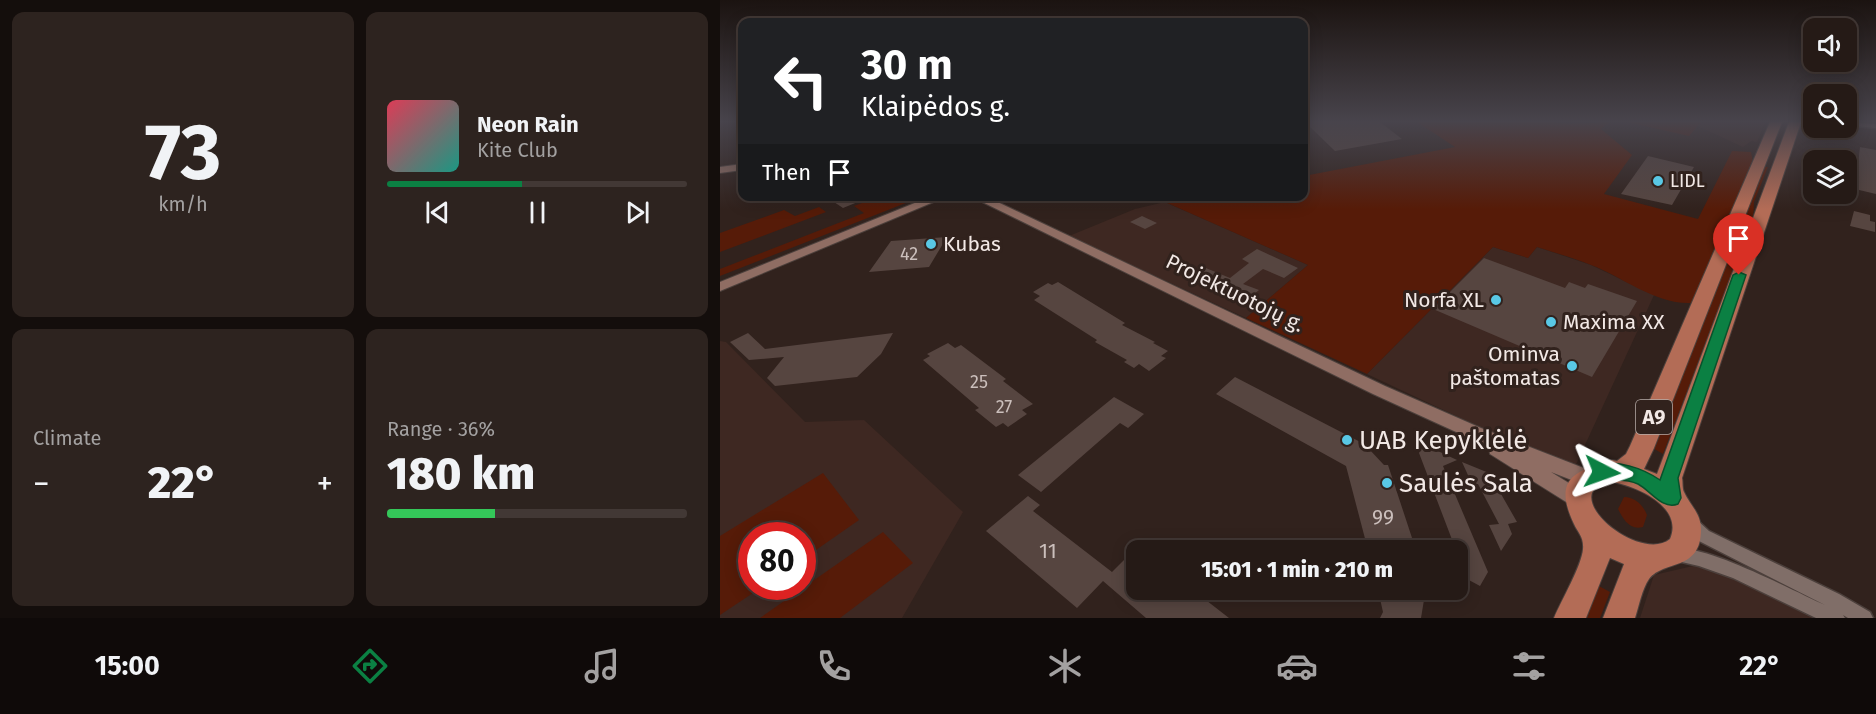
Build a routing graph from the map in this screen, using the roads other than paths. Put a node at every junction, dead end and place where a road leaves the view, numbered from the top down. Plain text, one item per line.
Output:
1 (1773, 151) edge
2 (1777, 151) edge
3 (1772, 158) junction
4 (738, 168) edge
5 (720, 170) edge
6 (932, 201) edge
7 (985, 201) edge
8 (720, 287) edge
9 (1622, 472) junction
10 (1583, 489) junction
11 (1678, 508) junction
12 (1597, 534) junction
13 (1662, 556) junction
14 (1570, 618) edge
15 (1619, 618) edge
16 (1836, 618) edge
17 (1864, 618) edge

1 - 3 highway, A9
2 - 3 highway, A9
3 - 9 highway, A9
3 - 11 highway, A9
4 - 5 main road
6 - 8 main road
7 - 10 main road, Projektuotojų g.
9 - 10 highway
9 - 11 highway
10 - 12 highway
11 - 13 highway
11 - 17 street
12 - 13 highway
12 - 14 highway
13 - 15 highway
13 - 16 street

